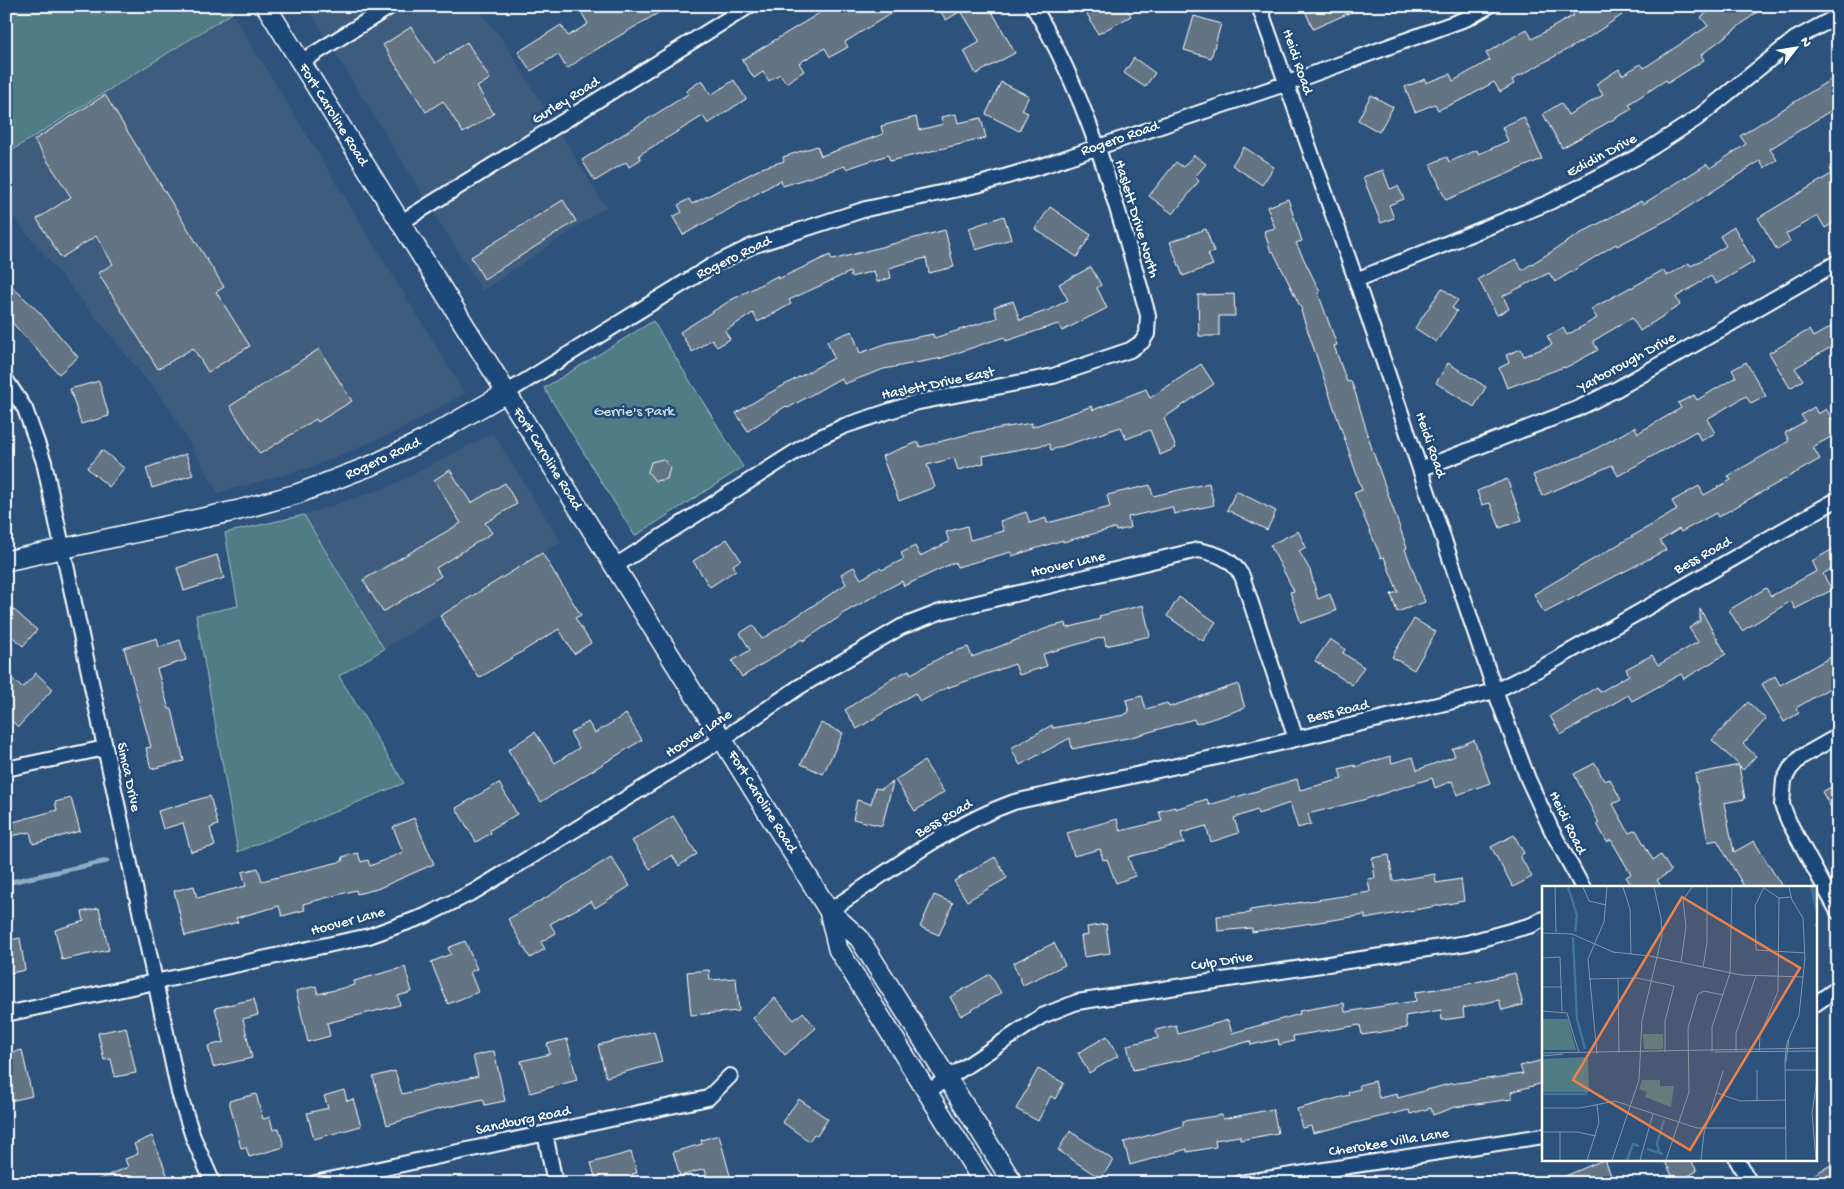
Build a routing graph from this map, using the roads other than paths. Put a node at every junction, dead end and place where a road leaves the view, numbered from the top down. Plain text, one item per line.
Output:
1 (266, 6) edge
2 (391, 6) edge
3 (749, 6) edge
4 (1033, 6) edge
5 (1260, 6) edge
6 (1489, 6) edge
7 (1838, 16) edge
8 (300, 62) junction
9 (1288, 83) junction
10 (1096, 147) junction
11 (400, 223) junction
12 (1838, 262) edge
13 (1356, 280) junction
14 (1147, 334) joint
15 (6, 380) edge
16 (506, 393) junction
17 (1420, 468) junction
18 (1838, 499) edge
19 (62, 549) junction
20 (6, 561) edge
21 (615, 566) junction
22 (1495, 691) junction
23 (1838, 736) edge
24 (1296, 738) junction
25 (722, 739) junction
26 (105, 748) junction
27 (6, 769) edge
28 (1582, 886) edge
29 (829, 911) junction
30 (1838, 912) edge
31 (1542, 920) edge
32 (155, 983) junction
33 (1838, 988) edge
34 (1816, 1003) edge
35 (6, 1014) edge
36 (730, 1076) dead end
37 (948, 1079) junction
38 (927, 1092) junction
39 (545, 1133) junction
40 (1542, 1136) edge
41 (1739, 1162) edge
42 (1318, 1177) edge
43 (213, 1183) edge
44 (315, 1183) edge
45 (555, 1183) edge
46 (984, 1183) edge
47 (1013, 1183) edge
48 (1240, 1183) edge
49 (1750, 1183) edge

1 - 8 street, Fort Caroline Road
2 - 8 street
3 - 11 street, Gurley Road
4 - 10 street, Haslett Drive North
5 - 9 street, Heidi Road
6 - 9 street, Rogero Road
7 - 13 street, Edidin Drive
8 - 11 street, Fort Caroline Road
9 - 10 street, Rogero Road
9 - 13 street, Heidi Road
10 - 14 street, Haslett Drive North
10 - 16 street, Rogero Road
11 - 16 street, Fort Caroline Road
12 - 17 street, Yarborough Drive
13 - 17 street, Heidi Road
14 - 21 street, Haslett Drive East
15 - 19 street, Simca Drive
16 - 19 street, Rogero Road
16 - 21 street, Fort Caroline Road
17 - 22 street, Heidi Road
18 - 22 street, Bess Road
19 - 20 street, Rogero Road
19 - 26 street, Simca Drive
21 - 25 street, Fort Caroline Road
22 - 24 street, Bess Road
22 - 28 street, Heidi Road
23 - 30 street
24 - 25 street, Hoover Lane
24 - 29 street, Bess Road
25 - 29 street, Fort Caroline Road
25 - 32 street, Hoover Lane
26 - 27 street
26 - 32 street, Simca Drive
29 - 37 street, Fort Caroline Road
29 - 38 street, Fort Caroline Road
31 - 37 street, Culp Drive
32 - 35 street, Hoover Lane
32 - 43 street, Simca Drive
33 - 34 street
36 - 39 street, Sandburg Road
37 - 38 street, Culp Drive
37 - 47 street, Fort Caroline Road
38 - 46 street, Fort Caroline Road
39 - 44 street, Sandburg Road
39 - 45 street
40 - 42 street, Cherokee Villa Lane
41 - 49 street
42 - 48 street, Cherokee Villa Lane

